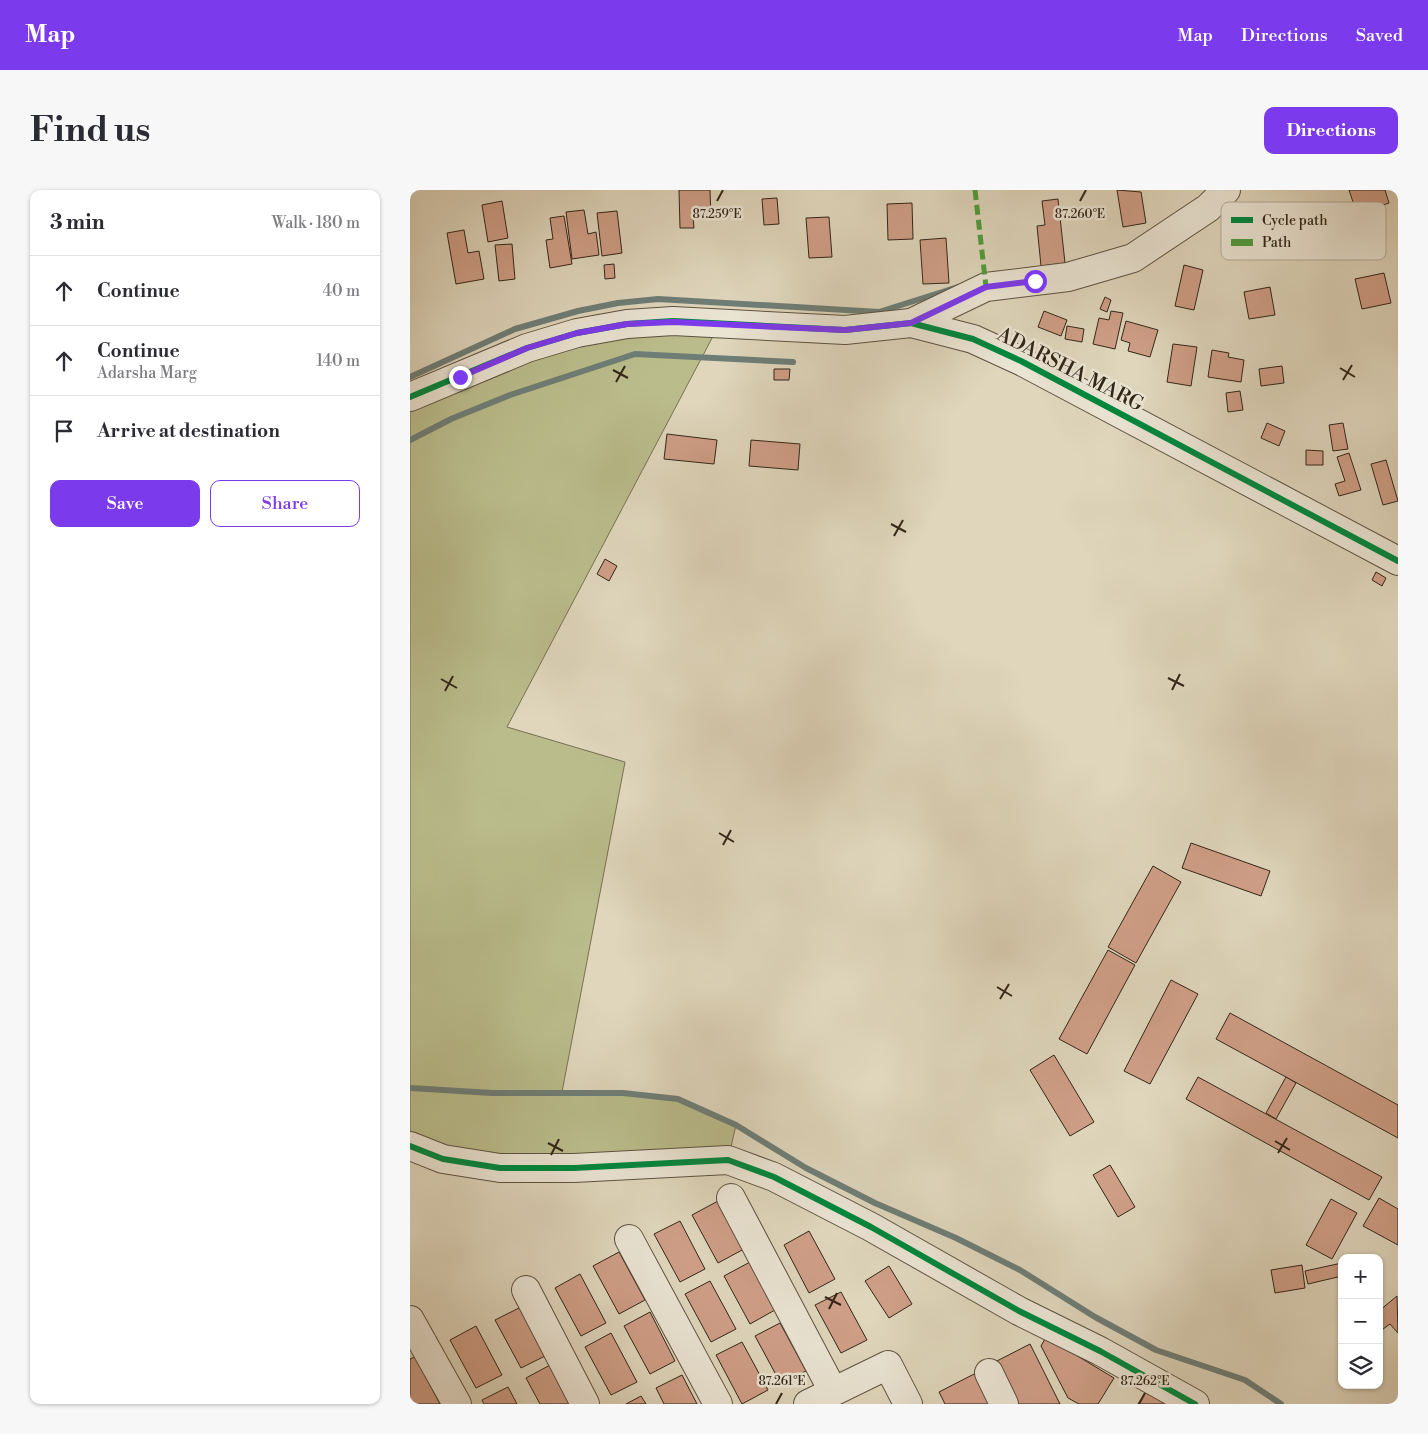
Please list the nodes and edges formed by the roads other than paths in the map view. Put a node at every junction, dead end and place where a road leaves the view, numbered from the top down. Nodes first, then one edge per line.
1 (1226, 190) edge
2 (911, 323) junction
3 (410, 397) edge
4 (1398, 561) edge
5 (410, 1146) edge
6 (731, 1198) dead end
7 (628, 1240) dead end
8 (526, 1290) dead end
9 (410, 1320) edge
10 (988, 1374) dead end
11 (833, 1391) junction
12 (457, 1404) edge
13 (585, 1404) edge
14 (718, 1404) edge
15 (808, 1404) edge
16 (908, 1404) edge
17 (1004, 1404) edge
18 (1195, 1404) edge

1 - 2 street
2 - 3 street, ADARSHA MARG
2 - 4 street, ADARSHA MARG
5 - 18 street
6 - 11 street
7 - 14 street
8 - 13 street
9 - 12 street
10 - 17 street
11 - 15 street
11 - 16 street

